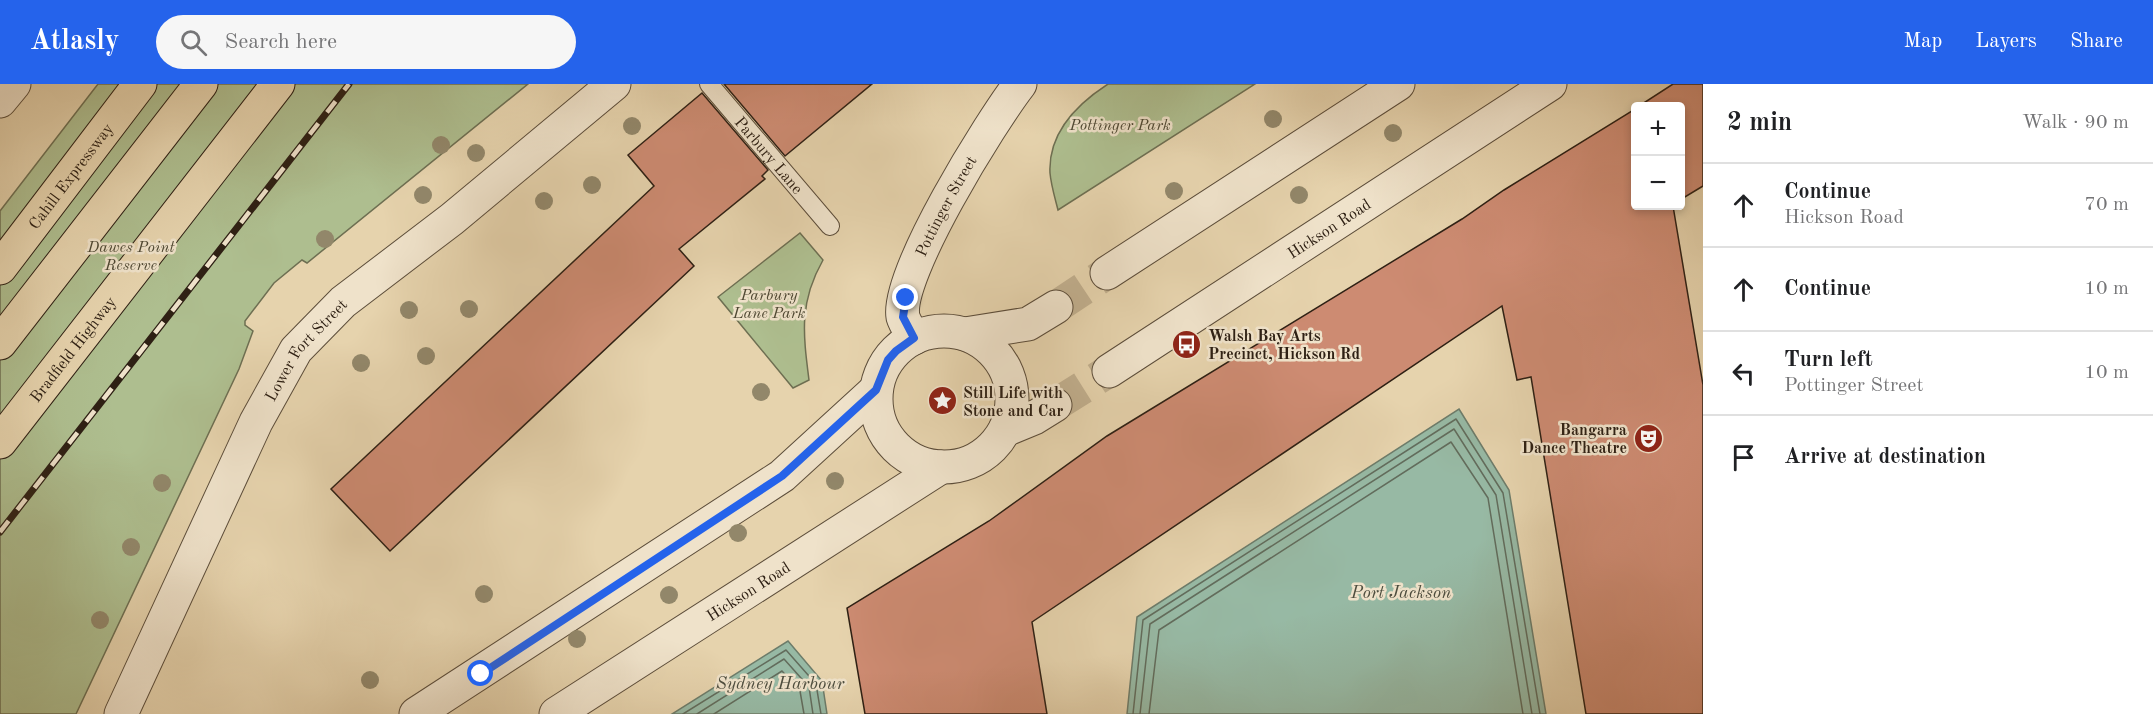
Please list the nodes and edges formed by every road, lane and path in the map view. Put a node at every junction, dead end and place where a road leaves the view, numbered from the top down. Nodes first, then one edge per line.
1 (14, 84) edge
2 (140, 84) edge
3 (201, 84) edge
4 (278, 84) edge
5 (614, 84) edge
6 (709, 84) edge
7 (1020, 84) edge
8 (1398, 84) edge
9 (1550, 84) edge
10 (0, 102) edge
11 (830, 226) dead end
12 (0, 268) edge
13 (1107, 273) tunnel mouth
14 (1056, 307) tunnel mouth
15 (965, 334) junction
16 (914, 338) junction
17 (0, 343) edge
18 (1109, 371) tunnel mouth
19 (876, 390) junction
20 (1055, 405) tunnel mouth
21 (1005, 430) junction
22 (0, 442) edge
23 (941, 467) junction
24 (121, 714) edge
25 (416, 714) edge
26 (556, 714) edge

1 - 10 street
2 - 12 highway, Cahill Expressway
3 - 17 highway
4 - 22 highway, Bradfield Highway
5 - 24 street, Lower Fort Street
6 - 11 lane, Parbury Lane
7 - 16 street, Pottinger Street
8 - 13 street
9 - 18 street, Hickson Road
14 - 15 street
15 - 16 street
15 - 21 street
16 - 19 street
19 - 23 street
19 - 25 street
20 - 21 street
21 - 23 street
23 - 26 street, Hickson Road

